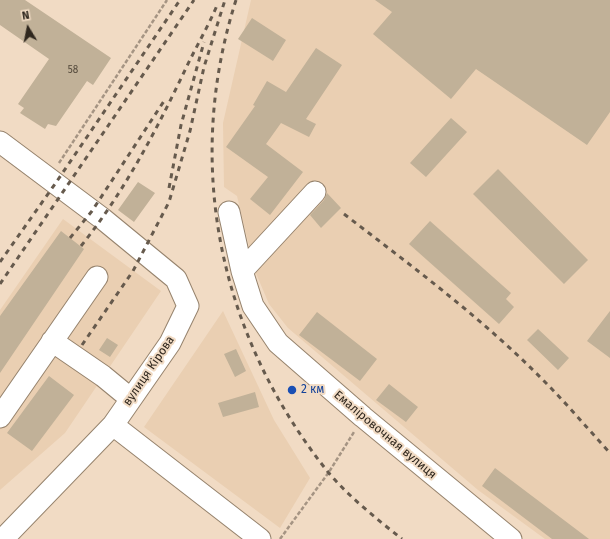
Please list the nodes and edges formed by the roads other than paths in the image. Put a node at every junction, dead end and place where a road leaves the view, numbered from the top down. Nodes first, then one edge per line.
1 (0, 142) edge
2 (315, 192) dead end
3 (229, 212) dead end
4 (242, 271) junction
5 (97, 277) dead end
6 (52, 341) junction
7 (131, 399) junction
8 (0, 417) edge
9 (113, 425) junction
10 (3, 539) edge
11 (260, 539) edge
12 (511, 539) edge

1 - 7 street, вулиця Кірова
2 - 4 street
3 - 4 street, Емаліровочная вулиця
4 - 12 street, Емаліровочная вулиця
5 - 6 street
6 - 7 street
6 - 8 street
7 - 9 street, вулиця Кірова
9 - 10 street, вулиця Кірова
9 - 11 street

